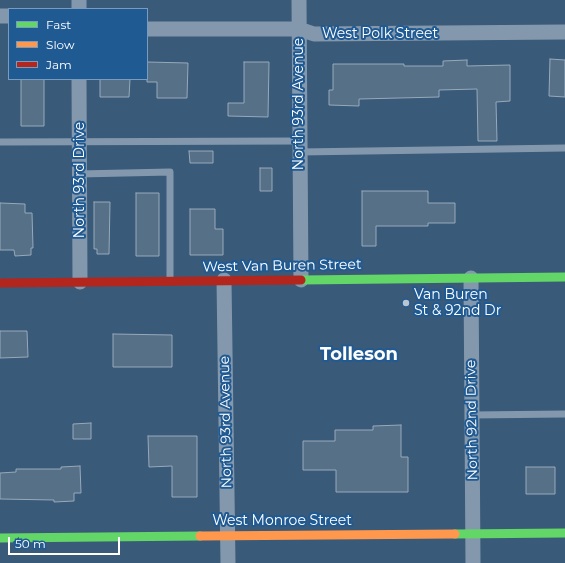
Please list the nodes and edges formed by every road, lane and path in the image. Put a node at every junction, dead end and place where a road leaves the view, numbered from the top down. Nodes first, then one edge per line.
1 (299, 0) edge
2 (148, 29) edge
3 (298, 29) junction
4 (565, 32) edge
5 (79, 80) edge
6 (0, 142) edge
7 (80, 142) junction
8 (299, 147) junction
9 (565, 148) edge
10 (80, 174) junction
11 (565, 277) edge
12 (472, 278) junction
13 (224, 280) junction
14 (301, 280) junction
15 (170, 281) junction
16 (80, 282) junction
17 (0, 283) edge
18 (565, 414) edge
19 (472, 415) junction
20 (565, 533) edge
21 (473, 534) junction
22 (228, 535) junction
23 (0, 538) edge
24 (228, 563) edge
25 (474, 563) edge

1 - 3 street, North 93rd Avenue
2 - 3 street, West Polk Street
3 - 4 street, West Polk Street
3 - 8 street, North 93rd Avenue
5 - 7 street, North 93rd Drive
6 - 7 lane
7 - 8 lane
7 - 10 street, North 93rd Drive
8 - 9 lane
8 - 14 street, North 93rd Avenue
10 - 15 lane
10 - 16 street, North 93rd Drive
11 - 12 main road, West Van Buren Street
12 - 14 main road, West Van Buren Street
12 - 19 street, North 92nd Drive
13 - 14 main road, West Van Buren Street
13 - 15 main road, West Van Buren Street
13 - 22 street, North 93rd Avenue
15 - 16 main road, West Van Buren Street
16 - 17 main road, West Van Buren Street
18 - 19 lane
19 - 21 street, North 92nd Drive
20 - 21 main road, West Monroe Street
21 - 22 main road, West Monroe Street
21 - 25 street, North 92nd Drive
22 - 23 main road, West Monroe Street
22 - 24 street, North 93rd Avenue

